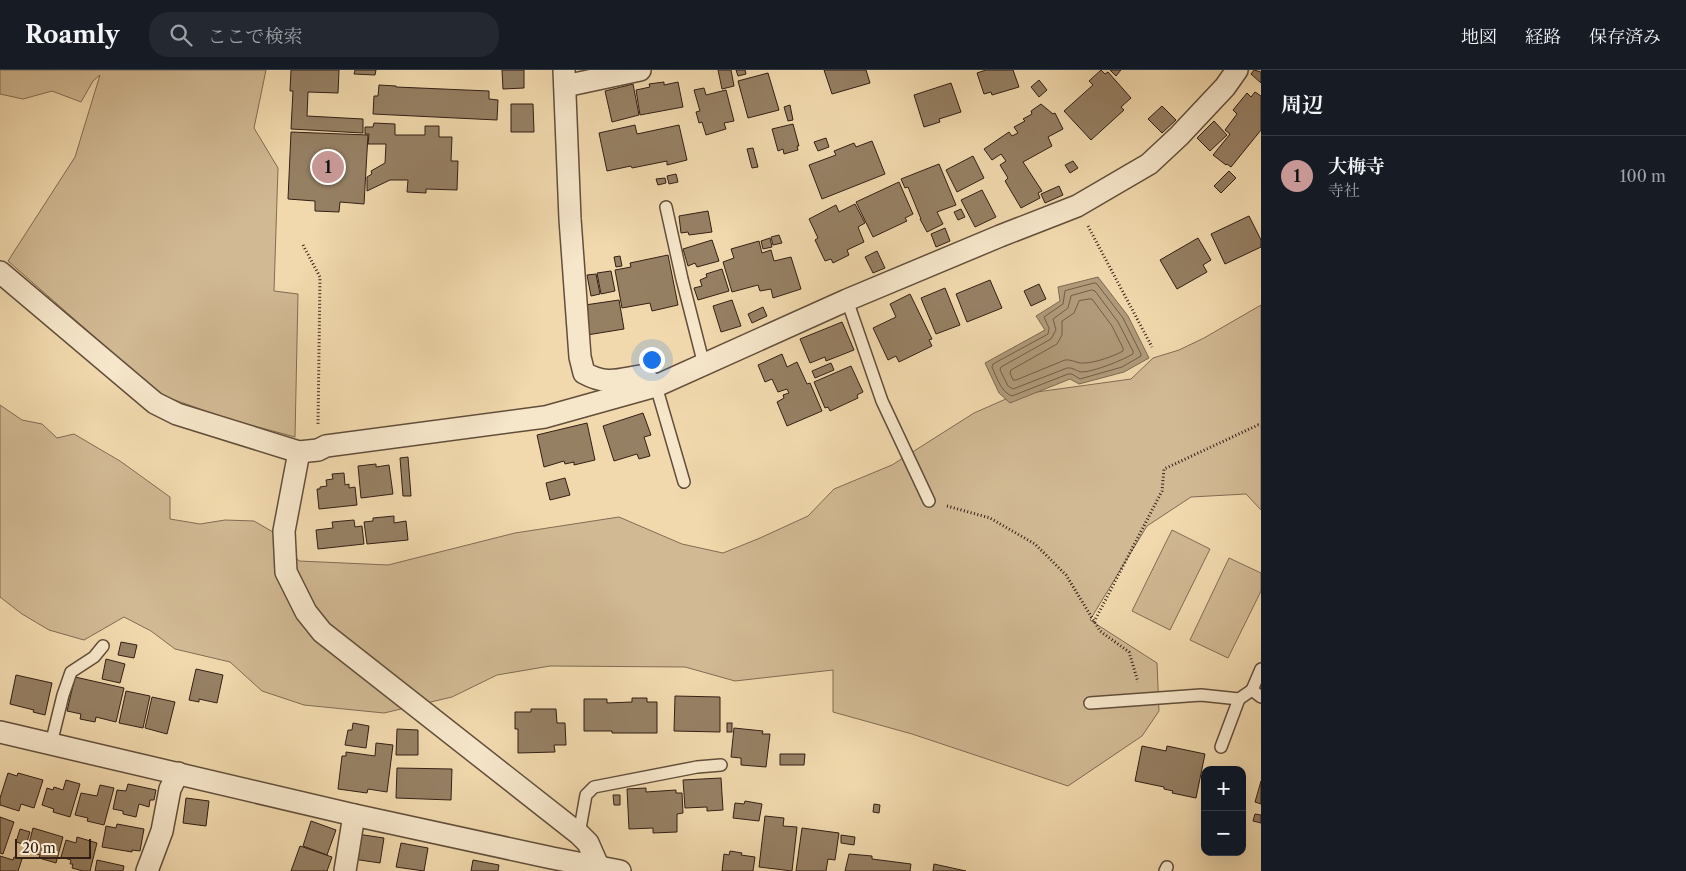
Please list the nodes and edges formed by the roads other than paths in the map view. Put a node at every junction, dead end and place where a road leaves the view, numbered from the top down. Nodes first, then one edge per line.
1 (640, 70) edge
2 (1237, 70) edge
3 (564, 78) edge
4 (666, 207) dead end
5 (0, 272) edge
6 (847, 300) junction
7 (704, 365) junction
8 (656, 386) junction
9 (308, 451) junction
10 (684, 482) dead end
11 (929, 501) road end
12 (103, 646) dead end
13 (1261, 669) edge
14 (1256, 694) edge
15 (1239, 699) junction
16 (1090, 703) dead end
17 (0, 732) edge
18 (51, 744) junction
19 (1221, 747) dead end
20 (721, 765) dead end
21 (178, 773) junction
22 (354, 816) junction
23 (579, 834) junction
24 (599, 868) junction
25 (147, 871) edge
26 (344, 871) edge
27 (620, 871) edge

1 - 3 street
2 - 6 street
3 - 8 street
4 - 7 lane
5 - 9 street
6 - 7 street
6 - 11 lane
7 - 8 street
8 - 9 street
8 - 10 lane
9 - 23 street
12 - 18 lane
13 - 14 lane
14 - 15 lane
15 - 16 lane
15 - 19 lane
17 - 18 street
18 - 21 street
20 - 23 lane
21 - 22 street
21 - 25 street
22 - 24 street
22 - 26 street
23 - 24 street
24 - 27 street

